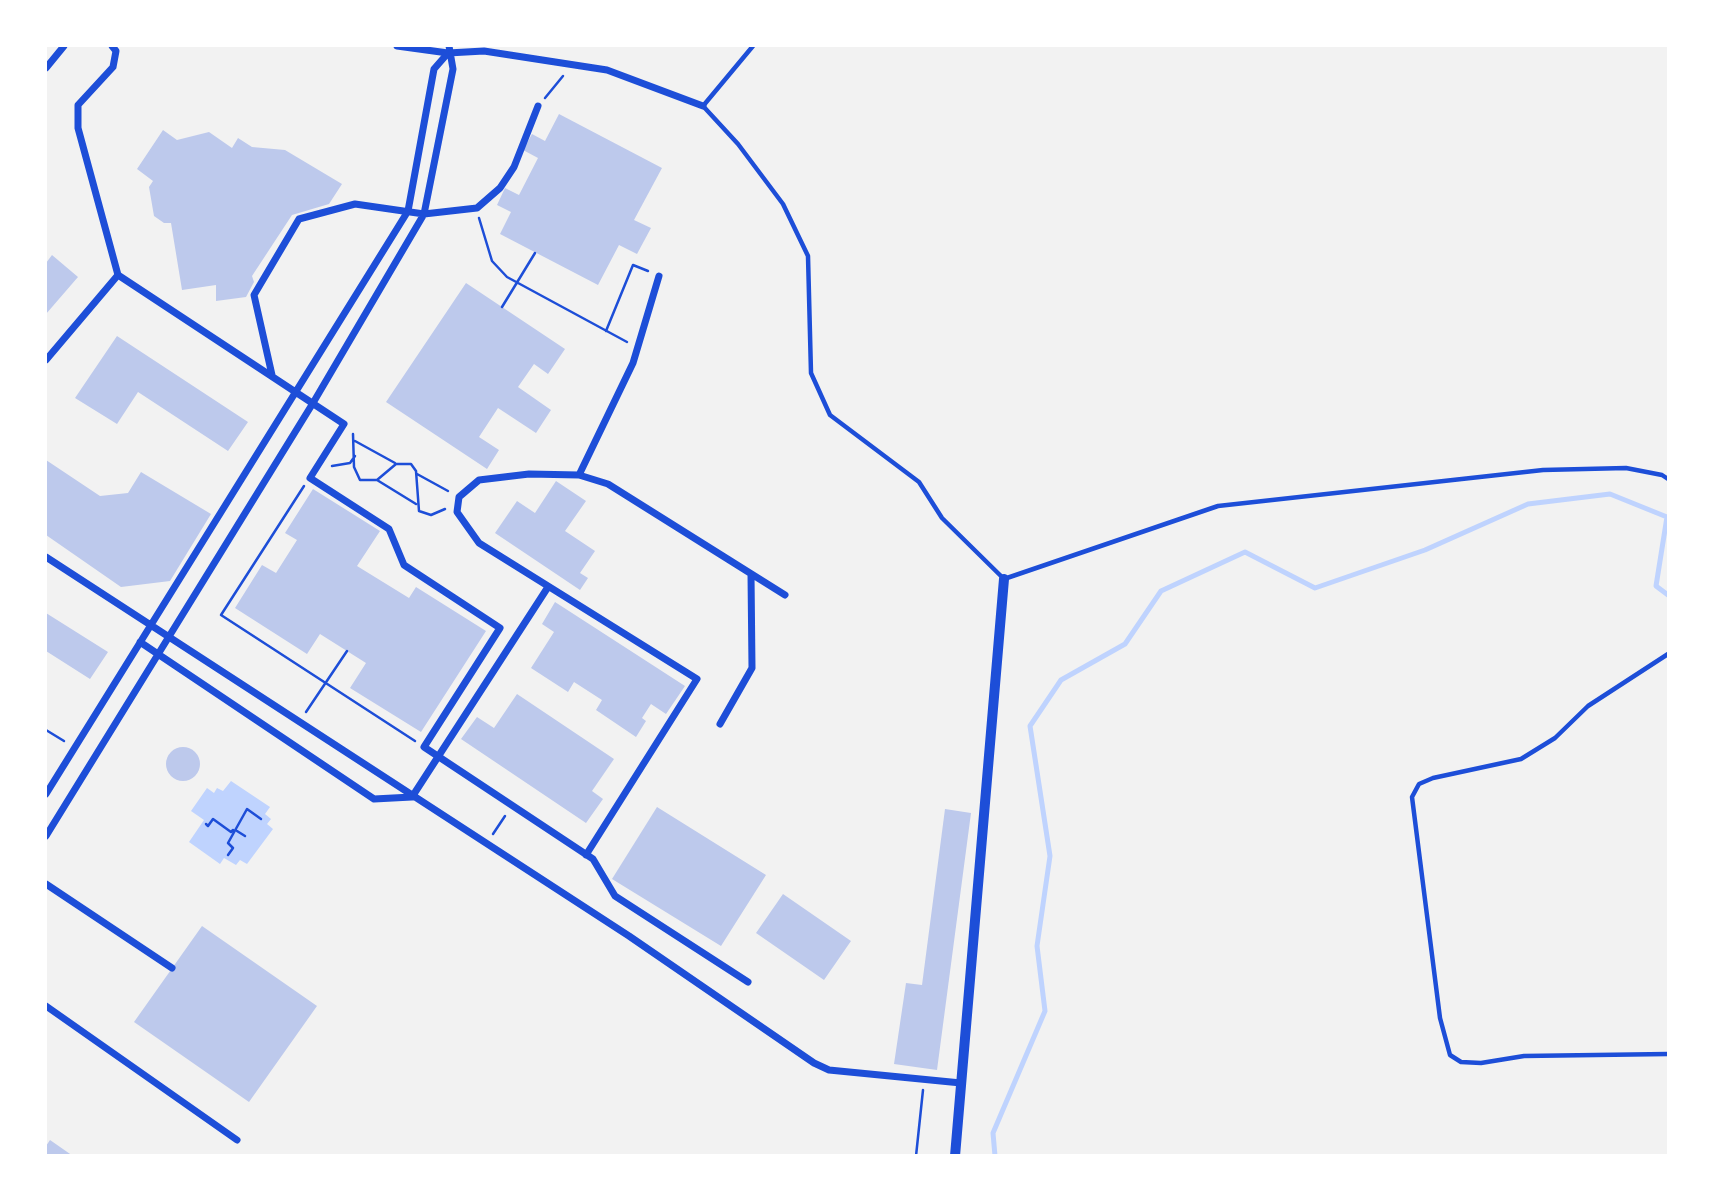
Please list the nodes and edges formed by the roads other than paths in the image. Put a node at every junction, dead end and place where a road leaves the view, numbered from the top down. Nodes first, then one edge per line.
1 (64, 46) edge
2 (112, 46) edge
3 (397, 46) edge
4 (753, 46) edge
5 (448, 49) edge
6 (46, 68) edge
7 (538, 106) road end
8 (703, 106) junction
9 (408, 211) junction
10 (424, 214) junction
11 (118, 275) junction
12 (659, 276) road end
13 (46, 360) edge
14 (272, 376) junction
15 (296, 391) junction
16 (313, 403) junction
17 (579, 475) junction
18 (1668, 479) edge
19 (46, 558) edge
20 (751, 574) junction
21 (1004, 579) junction
22 (548, 587) junction
23 (785, 595) dead end
24 (149, 627) junction
25 (169, 640) junction
26 (139, 642) junction
27 (1668, 654) edge
28 (159, 656) junction
29 (720, 724) dead end
30 (438, 757) junction
31 (46, 794) edge
32 (412, 797) junction
33 (46, 836) edge
34 (586, 855) junction
35 (46, 884) edge
36 (172, 968) dead end
37 (748, 982) dead end
38 (46, 1006) edge
39 (1668, 1054) edge
40 (961, 1083) junction
41 (237, 1140) dead end
42 (955, 1156) edge

1 - 6 street
2 - 11 street
3 - 5 street
4 - 8 lane
5 - 8 street
5 - 9 street
5 - 10 street
7 - 10 street
8 - 21 lane
9 - 10 street
9 - 14 street
9 - 15 street
10 - 16 street
11 - 13 street
11 - 14 street
12 - 17 street
14 - 15 street
15 - 16 street
15 - 24 street
16 - 25 street
16 - 30 street
17 - 20 street
17 - 22 street
18 - 21 lane
19 - 24 street
20 - 23 street
20 - 29 street
21 - 40 street
22 - 30 street
22 - 34 street
24 - 25 street
24 - 26 street
25 - 28 street
25 - 32 street
26 - 28 street
26 - 31 street
27 - 39 lane
28 - 32 street
28 - 33 street
30 - 32 street
30 - 34 street
32 - 40 street
34 - 37 street
35 - 36 street
38 - 41 street
40 - 42 street

